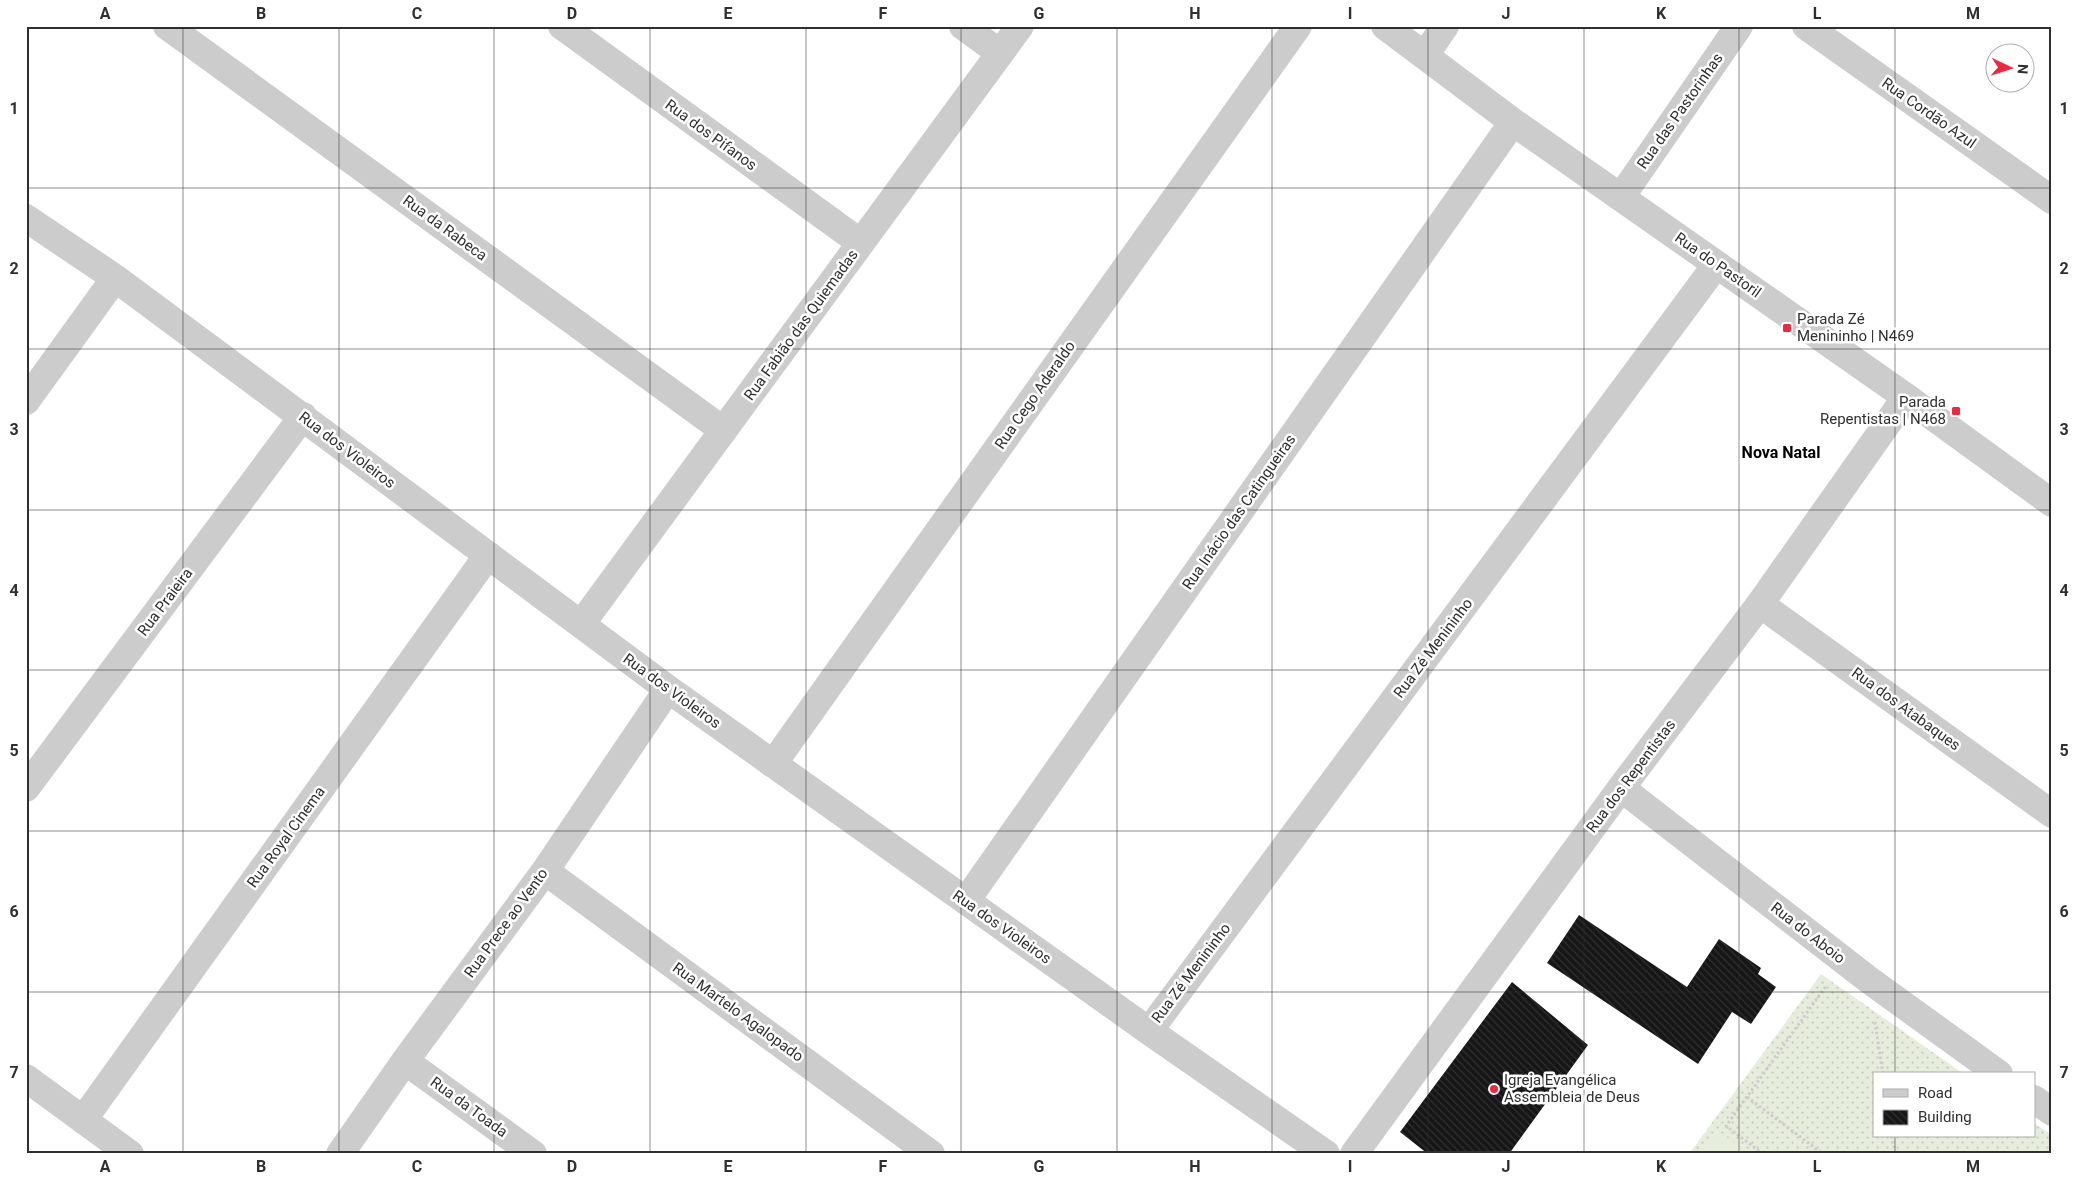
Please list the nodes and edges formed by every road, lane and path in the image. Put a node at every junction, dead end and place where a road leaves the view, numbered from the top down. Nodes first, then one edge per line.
1 (167, 26) edge
2 (562, 26) edge
3 (963, 26) edge
4 (1020, 26) edge
5 (1298, 26) edge
6 (1385, 26) edge
7 (1445, 26) edge
8 (1739, 26) edge
9 (1806, 26) edge
10 (1000, 53) junction
11 (1425, 55) junction
12 (1513, 122) junction
13 (1621, 197) junction
14 (2052, 200) edge
15 (26, 218) edge
16 (861, 243) junction
17 (1716, 265) junction
18 (115, 278) junction
19 (1906, 397) junction
20 (26, 401) edge
21 (303, 416) junction
22 (723, 430) junction
23 (2052, 503) edge
24 (488, 555) junction
25 (1760, 604) junction
26 (582, 623) junction
27 (668, 689) junction
28 (773, 764) junction
29 (26, 788) edge
30 (1621, 788) junction
31 (2052, 814) edge
32 (545, 871) junction
33 (966, 901) junction
34 (1844, 961) junction
35 (1869, 980) junction
36 (1149, 1031) junction
37 (405, 1061) junction
38 (1883, 1072) edge
39 (1996, 1072) edge
40 (26, 1078) edge
41 (1747, 1097) junction
42 (2036, 1100) edge
43 (2052, 1112) edge
44 (84, 1120) junction
45 (1892, 1138) edge
46 (2052, 1151) edge
47 (130, 1154) edge
48 (340, 1154) edge
49 (533, 1154) edge
50 (931, 1154) edge
51 (1326, 1154) edge
52 (1354, 1154) edge
53 (1763, 1154) edge
54 (1823, 1154) edge
55 (1895, 1154) edge
56 (2036, 1154) edge

1 - 22 street, Rua da Rabeca
2 - 16 street, Rua dos Pifanos
3 - 10 street
4 - 10 street, Rua Fabião das Quiemadas
5 - 28 street, Rua Cego Aderaldo
6 - 11 street, Rua do Pastoril
7 - 11 street
8 - 13 street, Rua das Pastorinhas
9 - 14 street, Rua Cordão Azul
10 - 16 street, Rua Fabião das Quiemadas
11 - 12 street, Rua do Pastoril
12 - 13 street, Rua do Pastoril
12 - 33 street, Rua Inácio das Catingueiras
13 - 17 street, Rua do Pastoril
15 - 18 street, Rua dos Violeiros
16 - 22 street, Rua Fabião das Quiemadas
17 - 19 street, Rua do Pastoril
17 - 36 street, Rua Zé Menininho
18 - 20 street
18 - 21 street, Rua dos Violeiros
19 - 23 street, Rua do Pastoril
19 - 25 street, Rua dos Repentistas
21 - 24 street, Rua dos Violeiros
21 - 29 street, Rua Praieira
22 - 26 street, Rua Fabião das Quiemadas
24 - 26 street, Rua dos Violeiros
24 - 44 street, Rua Royal Cinema
25 - 30 street, Rua dos Repentistas
25 - 31 street, Rua dos Atabaques
26 - 27 street, Rua dos Violeiros
27 - 28 street, Rua dos Violeiros
27 - 32 street, Rua Prece ao Vento
28 - 33 street, Rua dos Violeiros
30 - 34 street, Rua do Aboio
30 - 52 street, Rua dos Repentistas
32 - 37 street, Rua Prece ao Vento
32 - 50 street, Rua Martelo Agalopado
33 - 36 street, Rua dos Violeiros
34 - 35 street, Rua do Aboio
34 - 41 path
35 - 38 path
35 - 39 street, Rua do Aboio
36 - 51 street, Rua dos Violeiros
37 - 48 street, Rua Prece ao Vento
37 - 49 street, Rua da Toada
40 - 44 street
41 - 53 path
41 - 54 path
42 - 43 street
44 - 47 street
45 - 55 path
46 - 56 path

